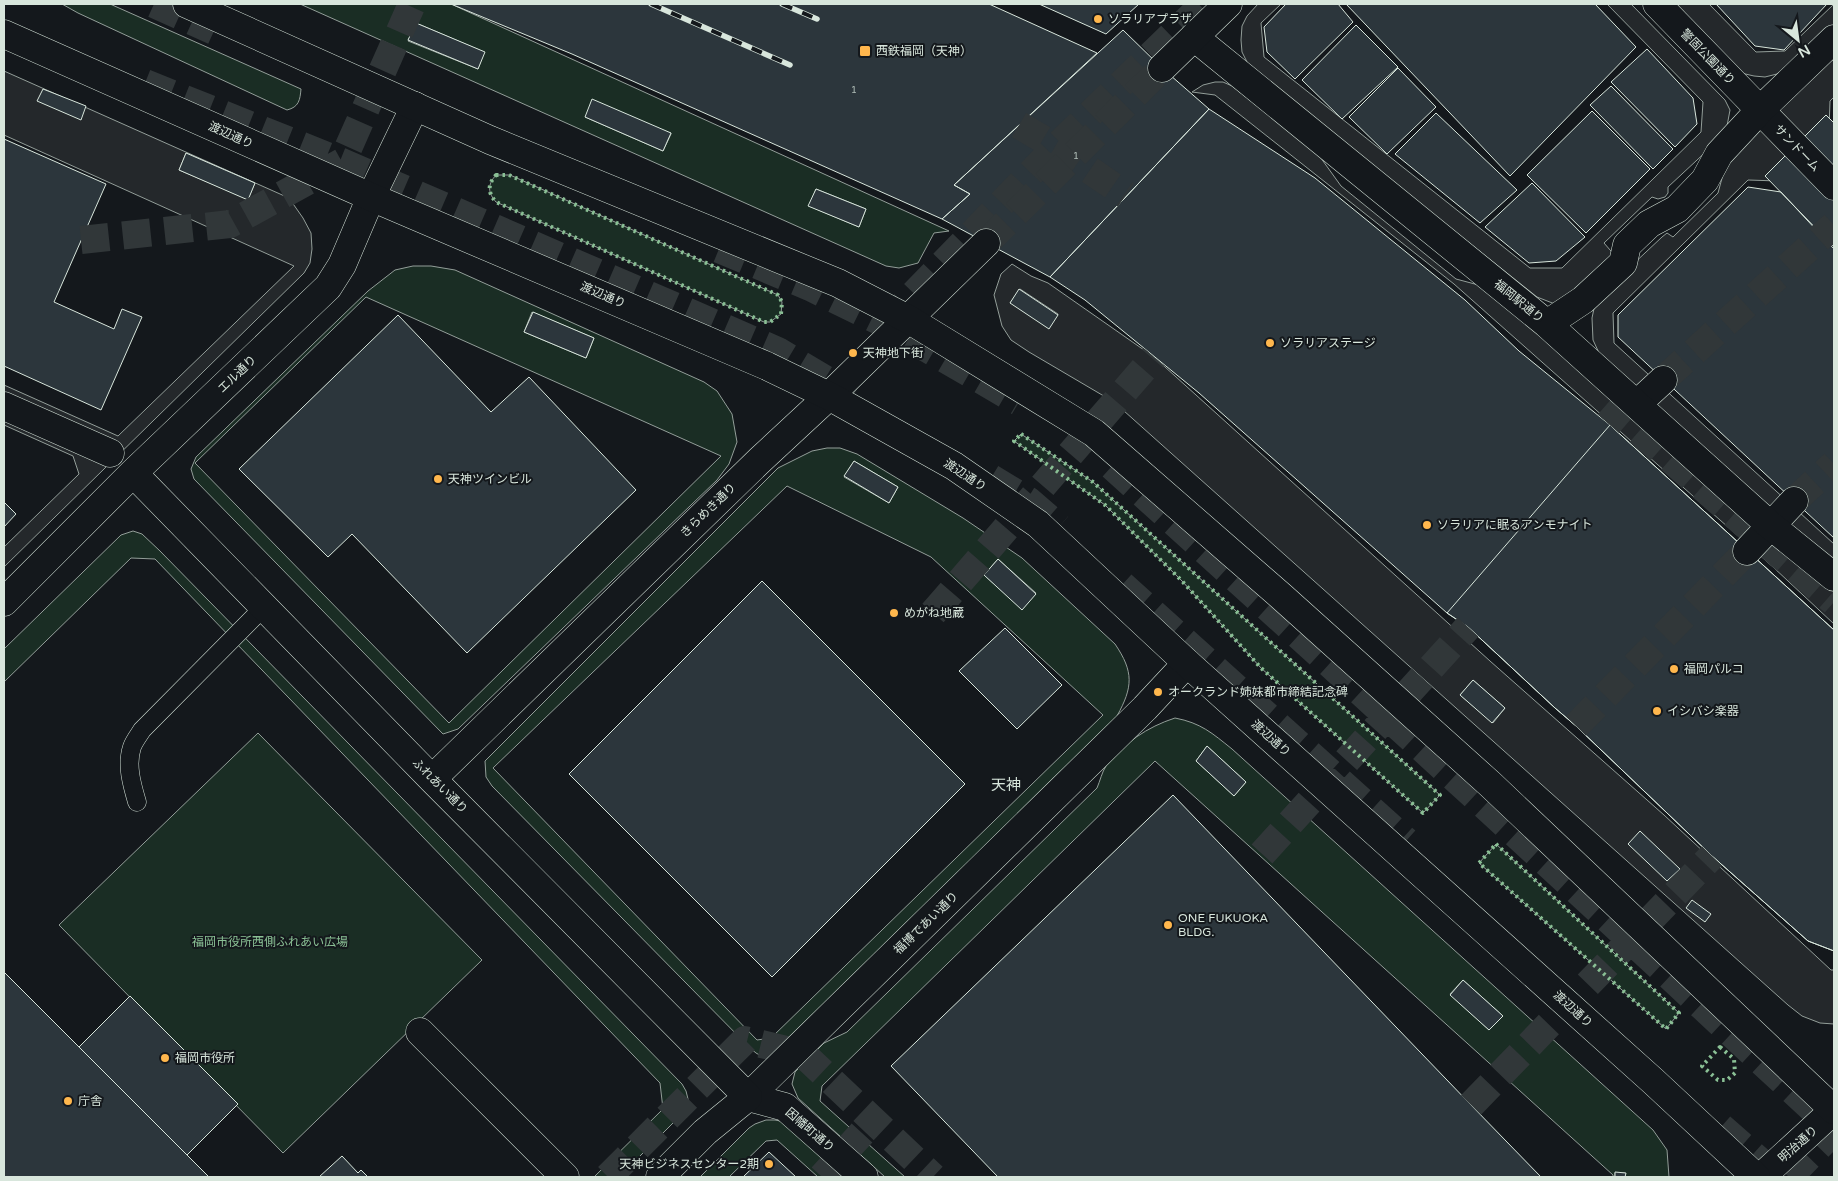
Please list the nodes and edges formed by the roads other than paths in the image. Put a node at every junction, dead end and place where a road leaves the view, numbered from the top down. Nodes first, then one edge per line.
1 (187, 4) edge
2 (1228, 4) edge
3 (1657, 4) edge
4 (4, 34) edge
5 (1194, 37) junction
6 (1834, 39) edge
7 (1162, 68) tunnel mouth
8 (415, 106) junction
9 (1760, 110) junction
10 (1834, 186) edge
11 (370, 197) junction
12 (986, 243) tunnel mouth
13 (908, 318) junction
14 (1547, 324) junction
15 (1663, 380) tunnel mouth
16 (829, 396) junction
17 (1637, 404) junction
18 (4, 406) edge
19 (110, 453) dead end
20 (133, 473) junction
21 (1794, 501) tunnel mouth
22 (1772, 526) junction
23 (1747, 551) tunnel mouth
24 (1834, 577) edge
25 (4, 602) edge
26 (264, 607) junction
27 (1187, 663) junction
28 (432, 778) junction
29 (137, 802) dead end
30 (420, 1032) dead end
31 (748, 1097) junction
32 (1834, 1110) edge
33 (565, 1177) edge
34 (660, 1177) edge
35 (864, 1177) edge
36 (1756, 1177) edge
37 (1761, 1177) edge

1 - 8 street
2 - 5 street
3 - 9 street, 警固公園通り
4 - 11 street, 渡辺通り
5 - 7 street
5 - 14 street, 福岡駅通り
6 - 9 street
8 - 11 street, エル通り
8 - 13 street
9 - 10 street, サンドーム
9 - 14 street
11 - 16 street, 渡辺通り
11 - 20 street, エル通り
12 - 13 street, きらめき通り
13 - 16 street, きらめき通り
13 - 32 street
14 - 17 street, 福岡駅通り
15 - 17 street
16 - 27 street, 渡辺通り
16 - 28 street, きらめき通り
17 - 22 street, 福岡駅通り
18 - 19 street
20 - 25 street, エル通り
20 - 26 street, ふれあい通り
21 - 22 street
22 - 23 street
22 - 24 street, 福岡駅通り
26 - 28 street, ふれあい通り
26 - 29 lane
27 - 31 street, 福博であい通り
27 - 36 street, 渡辺通り
28 - 31 street, ふれあい通り
30 - 33 street
31 - 34 street, 福博であい通り
31 - 35 street, 因幡町通り
32 - 37 street, 明治通り

